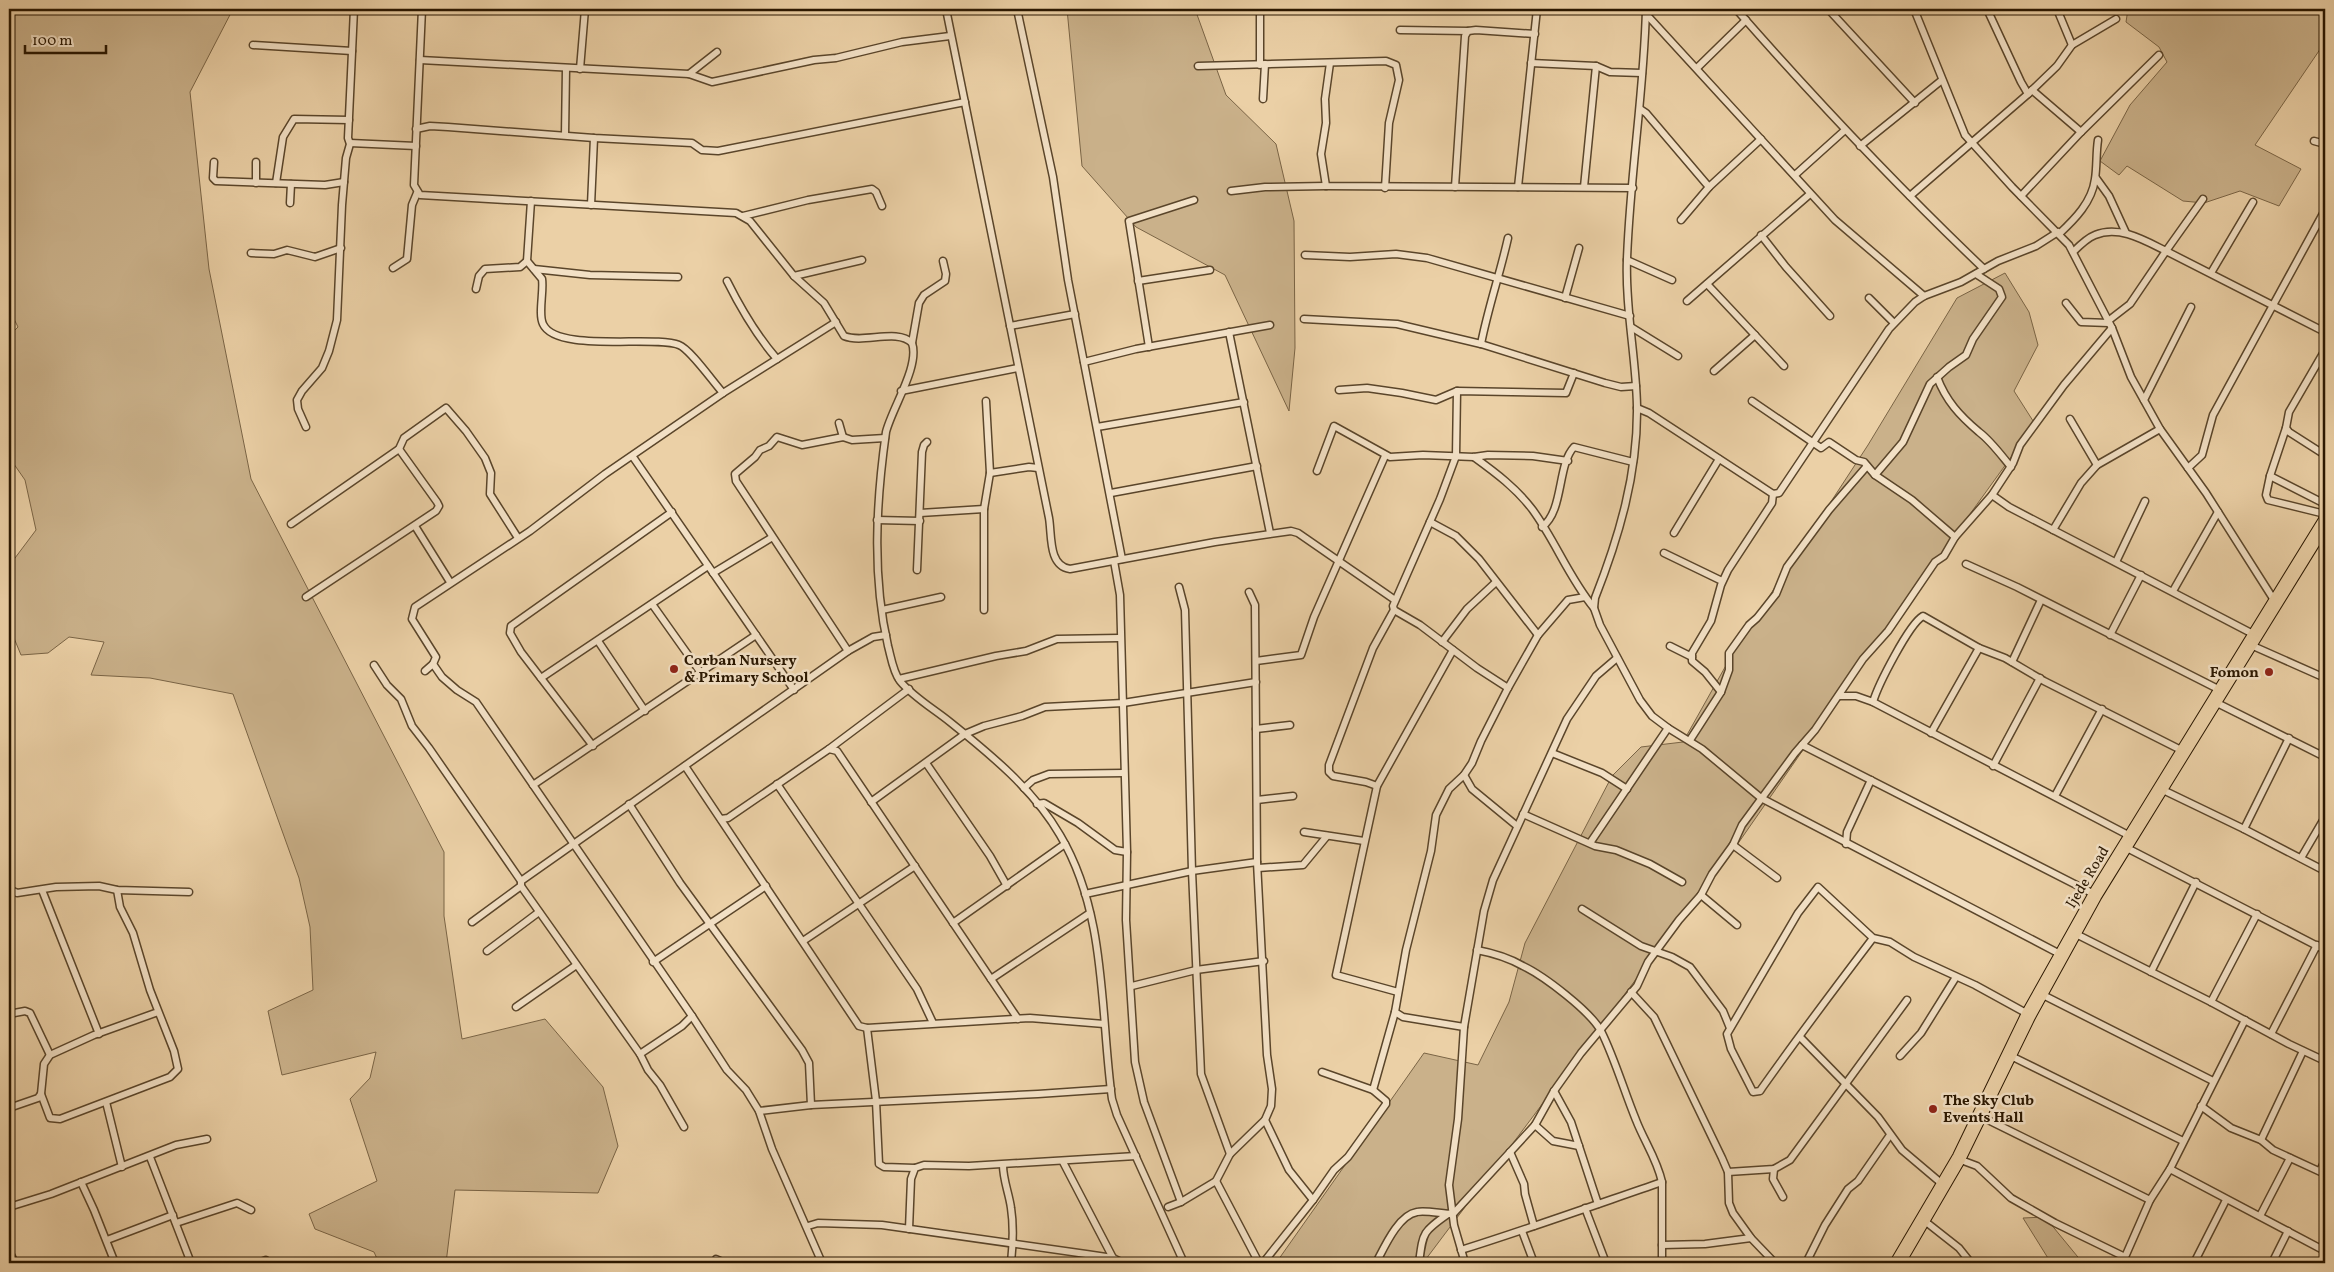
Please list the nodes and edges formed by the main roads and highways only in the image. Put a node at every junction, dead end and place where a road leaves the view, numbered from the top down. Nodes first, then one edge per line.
1 (2325, 515) edge
2 (2325, 528) edge
3 (2095, 894) junction
4 (1894, 1263) edge
5 (1901, 1263) edge

1 - 3 main road, Ijede Road
2 - 3 main road, Ijede Road
3 - 4 main road, Ijede Road
3 - 5 main road, Ijede Road

